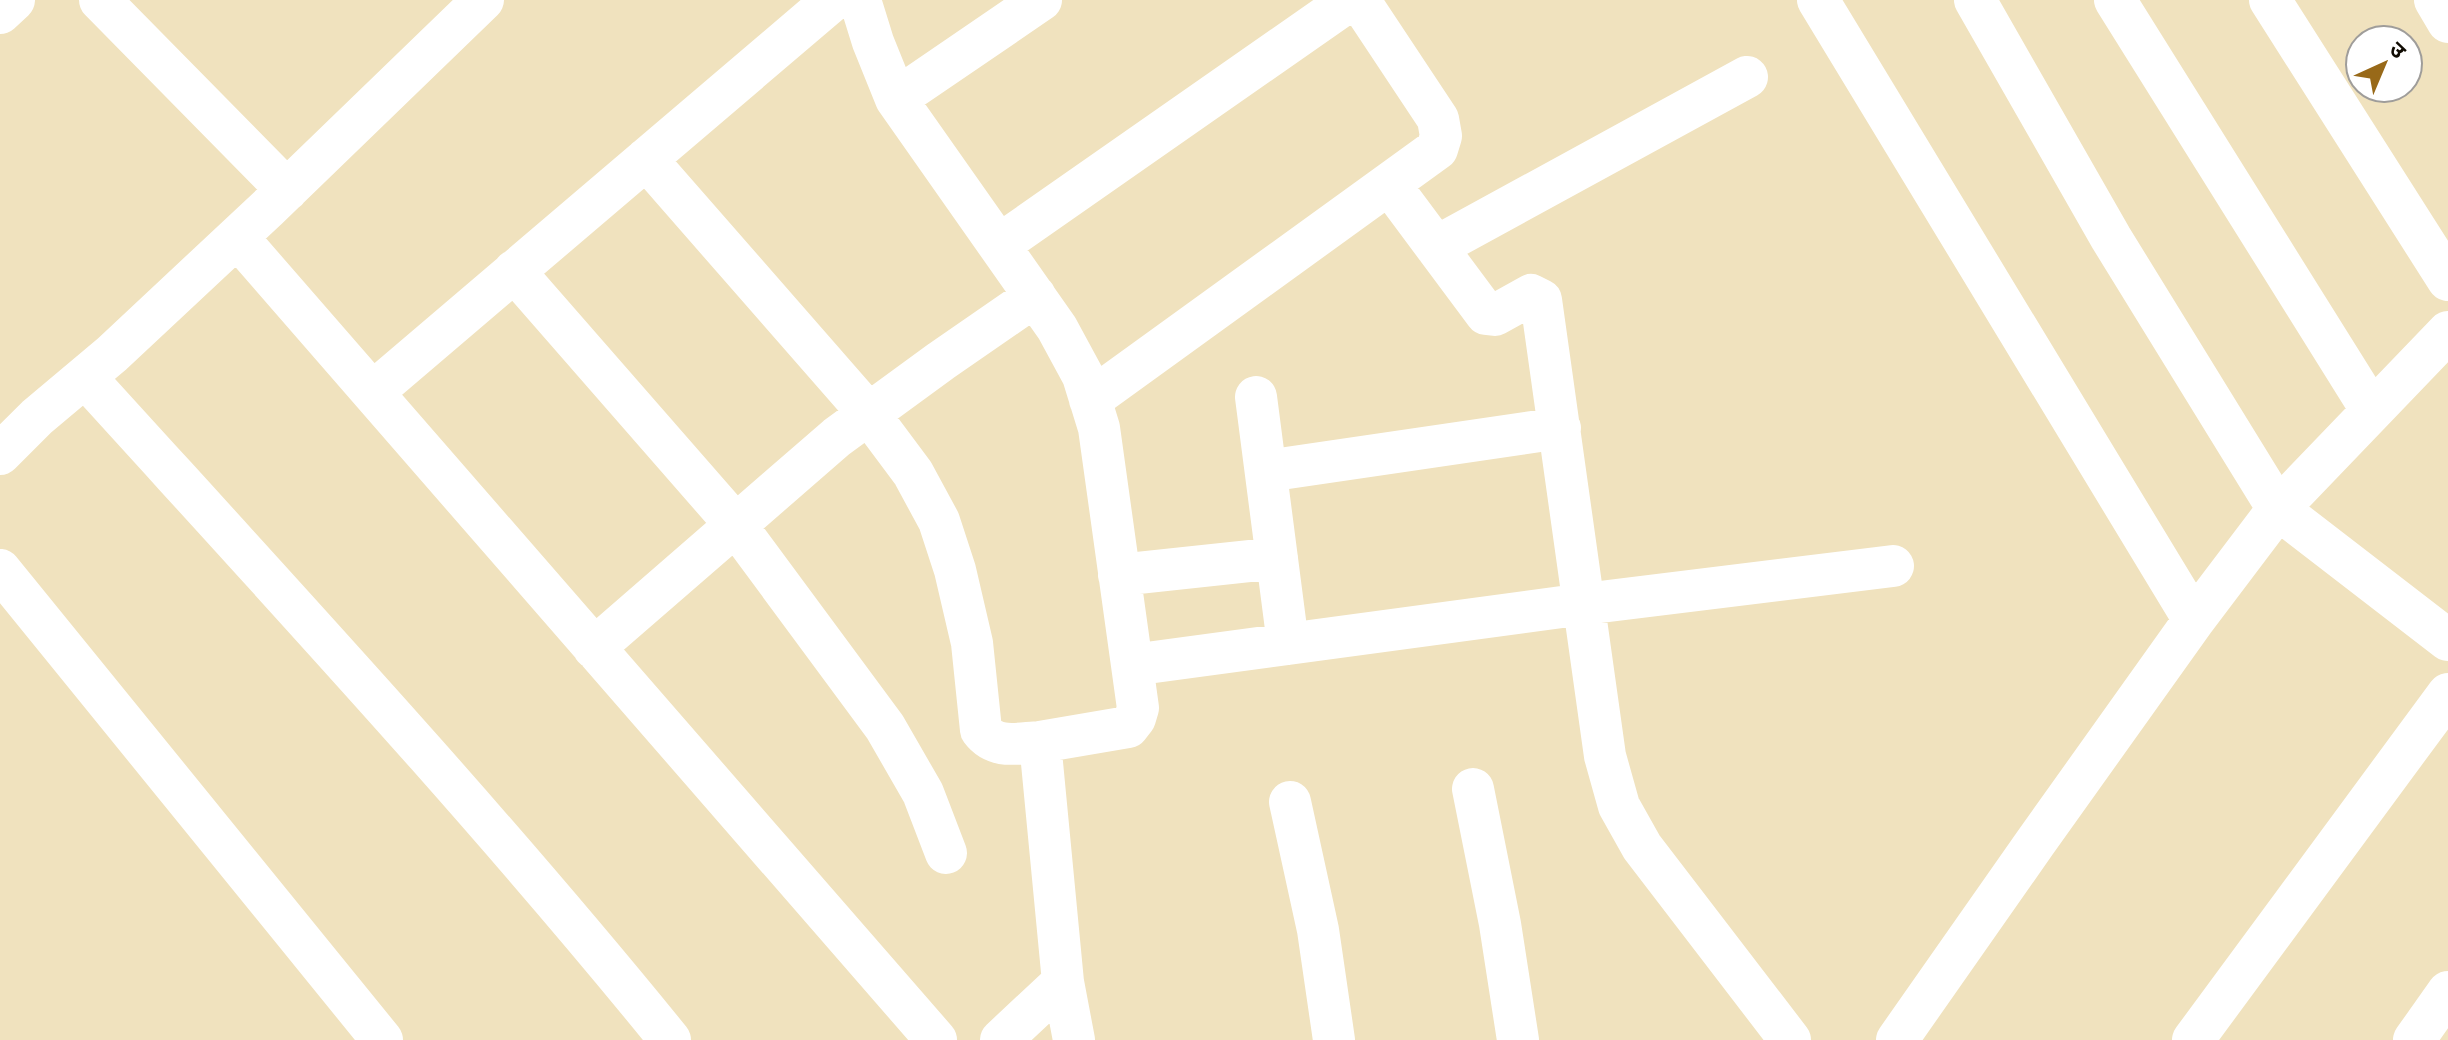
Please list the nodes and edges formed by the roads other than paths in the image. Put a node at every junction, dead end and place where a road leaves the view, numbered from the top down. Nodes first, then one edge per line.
1 (14, 0) edge
2 (100, 0) edge
3 (483, 0) edge
4 (833, 0) edge
5 (860, 0) edge
6 (1041, 0) edge
7 (1350, 0) edge
8 (1359, 0) edge
9 (1818, 0) edge
10 (1975, 0) edge
11 (2115, 0) edge
12 (2270, 0) edge
13 (2435, 0) edge
14 (0, 13) edge
15 (2448, 22) edge
16 (1747, 77) dead end
17 (896, 99) junction
18 (646, 159) junction
19 (1390, 185) junction
20 (287, 190) junction
21 (237, 237) junction
22 (999, 245) junction
23 (1436, 247) junction
24 (514, 271) junction
25 (2448, 280) edge
26 (1035, 296) junction
27 (2448, 332) edge
28 (85, 377) junction
29 (373, 392) junction
30 (1256, 397) dead end
31 (1090, 400) junction
32 (2372, 411) junction
33 (869, 414) junction
34 (1560, 428) junction
35 (0, 454) edge
36 (1266, 471) junction
37 (2278, 509) junction
38 (735, 524) junction
39 (1277, 558) junction
40 (1893, 566) dead end
41 (0, 570) edge
42 (1119, 575) junction
43 (1584, 604) junction
44 (2194, 620) junction
45 (2448, 640) edge
46 (1288, 644) junction
47 (594, 648) junction
48 (1132, 665) junction
49 (2448, 694) edge
50 (1040, 742) junction
51 (1473, 789) dead end
52 (1290, 802) dead end
53 (946, 853) dead end
54 (1063, 982) junction
55 (2448, 992) edge
56 (382, 1040) edge
57 (670, 1040) edge
58 (936, 1040) edge
59 (1001, 1040) edge
60 (1074, 1040) edge
61 (1334, 1040) edge
62 (1518, 1040) edge
63 (1790, 1040) edge
64 (1897, 1040) edge
65 (2193, 1040) edge
66 (2414, 1040) edge

1 - 14 street
2 - 20 street
3 - 20 street
4 - 18 street
5 - 17 street
6 - 17 street
7 - 22 street
8 - 19 street
9 - 44 street
10 - 37 street
11 - 32 street
12 - 25 street
13 - 15 street
16 - 23 street
17 - 22 street
18 - 24 street
18 - 33 street
19 - 23 street
19 - 31 street
20 - 21 street
21 - 28 street
21 - 29 street
22 - 26 street
23 - 34 street
24 - 29 street
24 - 38 street
26 - 31 street
26 - 33 street
27 - 32 street
28 - 35 street
28 - 57 street
29 - 47 street
30 - 36 street
31 - 42 street
32 - 37 street
33 - 38 street
33 - 50 street
34 - 36 street
34 - 43 street
36 - 39 street
37 - 44 street
37 - 45 street
38 - 47 street
38 - 53 street
39 - 42 street
39 - 46 street
40 - 43 street
41 - 56 street
42 - 48 street
43 - 46 street
43 - 63 street
44 - 64 street
46 - 48 street
47 - 58 street
48 - 50 street
49 - 65 street
50 - 54 street
51 - 62 street
52 - 61 street
54 - 59 street
54 - 60 street
55 - 66 street

